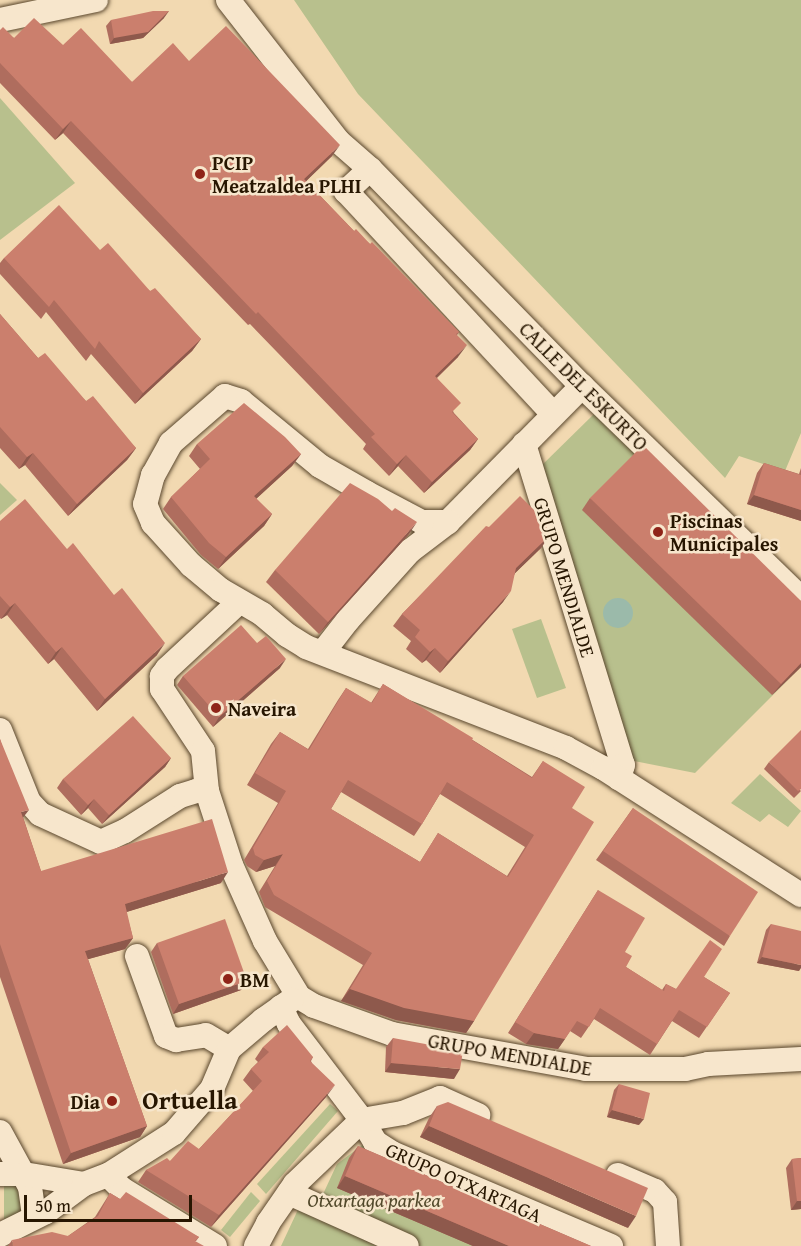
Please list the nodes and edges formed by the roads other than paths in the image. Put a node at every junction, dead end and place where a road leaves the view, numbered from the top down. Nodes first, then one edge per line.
1 (96, 0) edge
2 (228, 0) edge
3 (0, 20) edge
4 (370, 169) junction
5 (582, 386) junction
6 (553, 414) junction
7 (524, 444) junction
8 (411, 516) junction
9 (448, 522) junction
10 (410, 551) junction
11 (801, 598) edge
12 (239, 602) junction
13 (323, 652) junction
14 (0, 730) edge
15 (619, 778) junction
16 (207, 791) junction
17 (801, 896) edge
18 (137, 956) dead end
19 (290, 1002) junction
20 (229, 1049) junction
21 (801, 1059) edge
22 (362, 1120) junction
23 (501, 1125) edge
24 (0, 1132) edge
25 (596, 1166) edge
26 (0, 1174) edge
27 (24, 1174) junction
28 (108, 1175) junction
29 (84, 1184) junction
30 (289, 1193) junction
31 (34, 1217) junction
32 (0, 1235) edge
33 (215, 1246) edge
34 (256, 1246) edge
35 (407, 1246) edge
36 (611, 1246) edge
37 (668, 1246) edge

1 - 3 street
2 - 4 street, CALLE DEL ESKURTO
4 - 5 street, CALLE DEL ESKURTO
4 - 6 street, CALLE DEL ESKURTO
5 - 6 street
5 - 11 street, CALLE DEL ESKURTO
6 - 7 street
7 - 9 street
7 - 15 street, GRUPO MENDIALDE
8 - 9 street
8 - 10 street
8 - 12 street
9 - 10 street
10 - 13 street
12 - 13 street
12 - 16 street
13 - 15 street
14 - 16 street
15 - 17 street
16 - 19 street
18 - 20 street
19 - 20 street
19 - 21 street, GRUPO MENDIALDE
19 - 22 street
20 - 28 street
22 - 23 street, GRUPO OTXARTAGA
22 - 30 street
22 - 36 street, GRUPO OTXARTAGA
24 - 27 street
25 - 37 street
26 - 27 street
27 - 29 street
27 - 31 street
28 - 29 street
28 - 33 street
29 - 31 street
30 - 34 street
30 - 35 street
31 - 32 street

